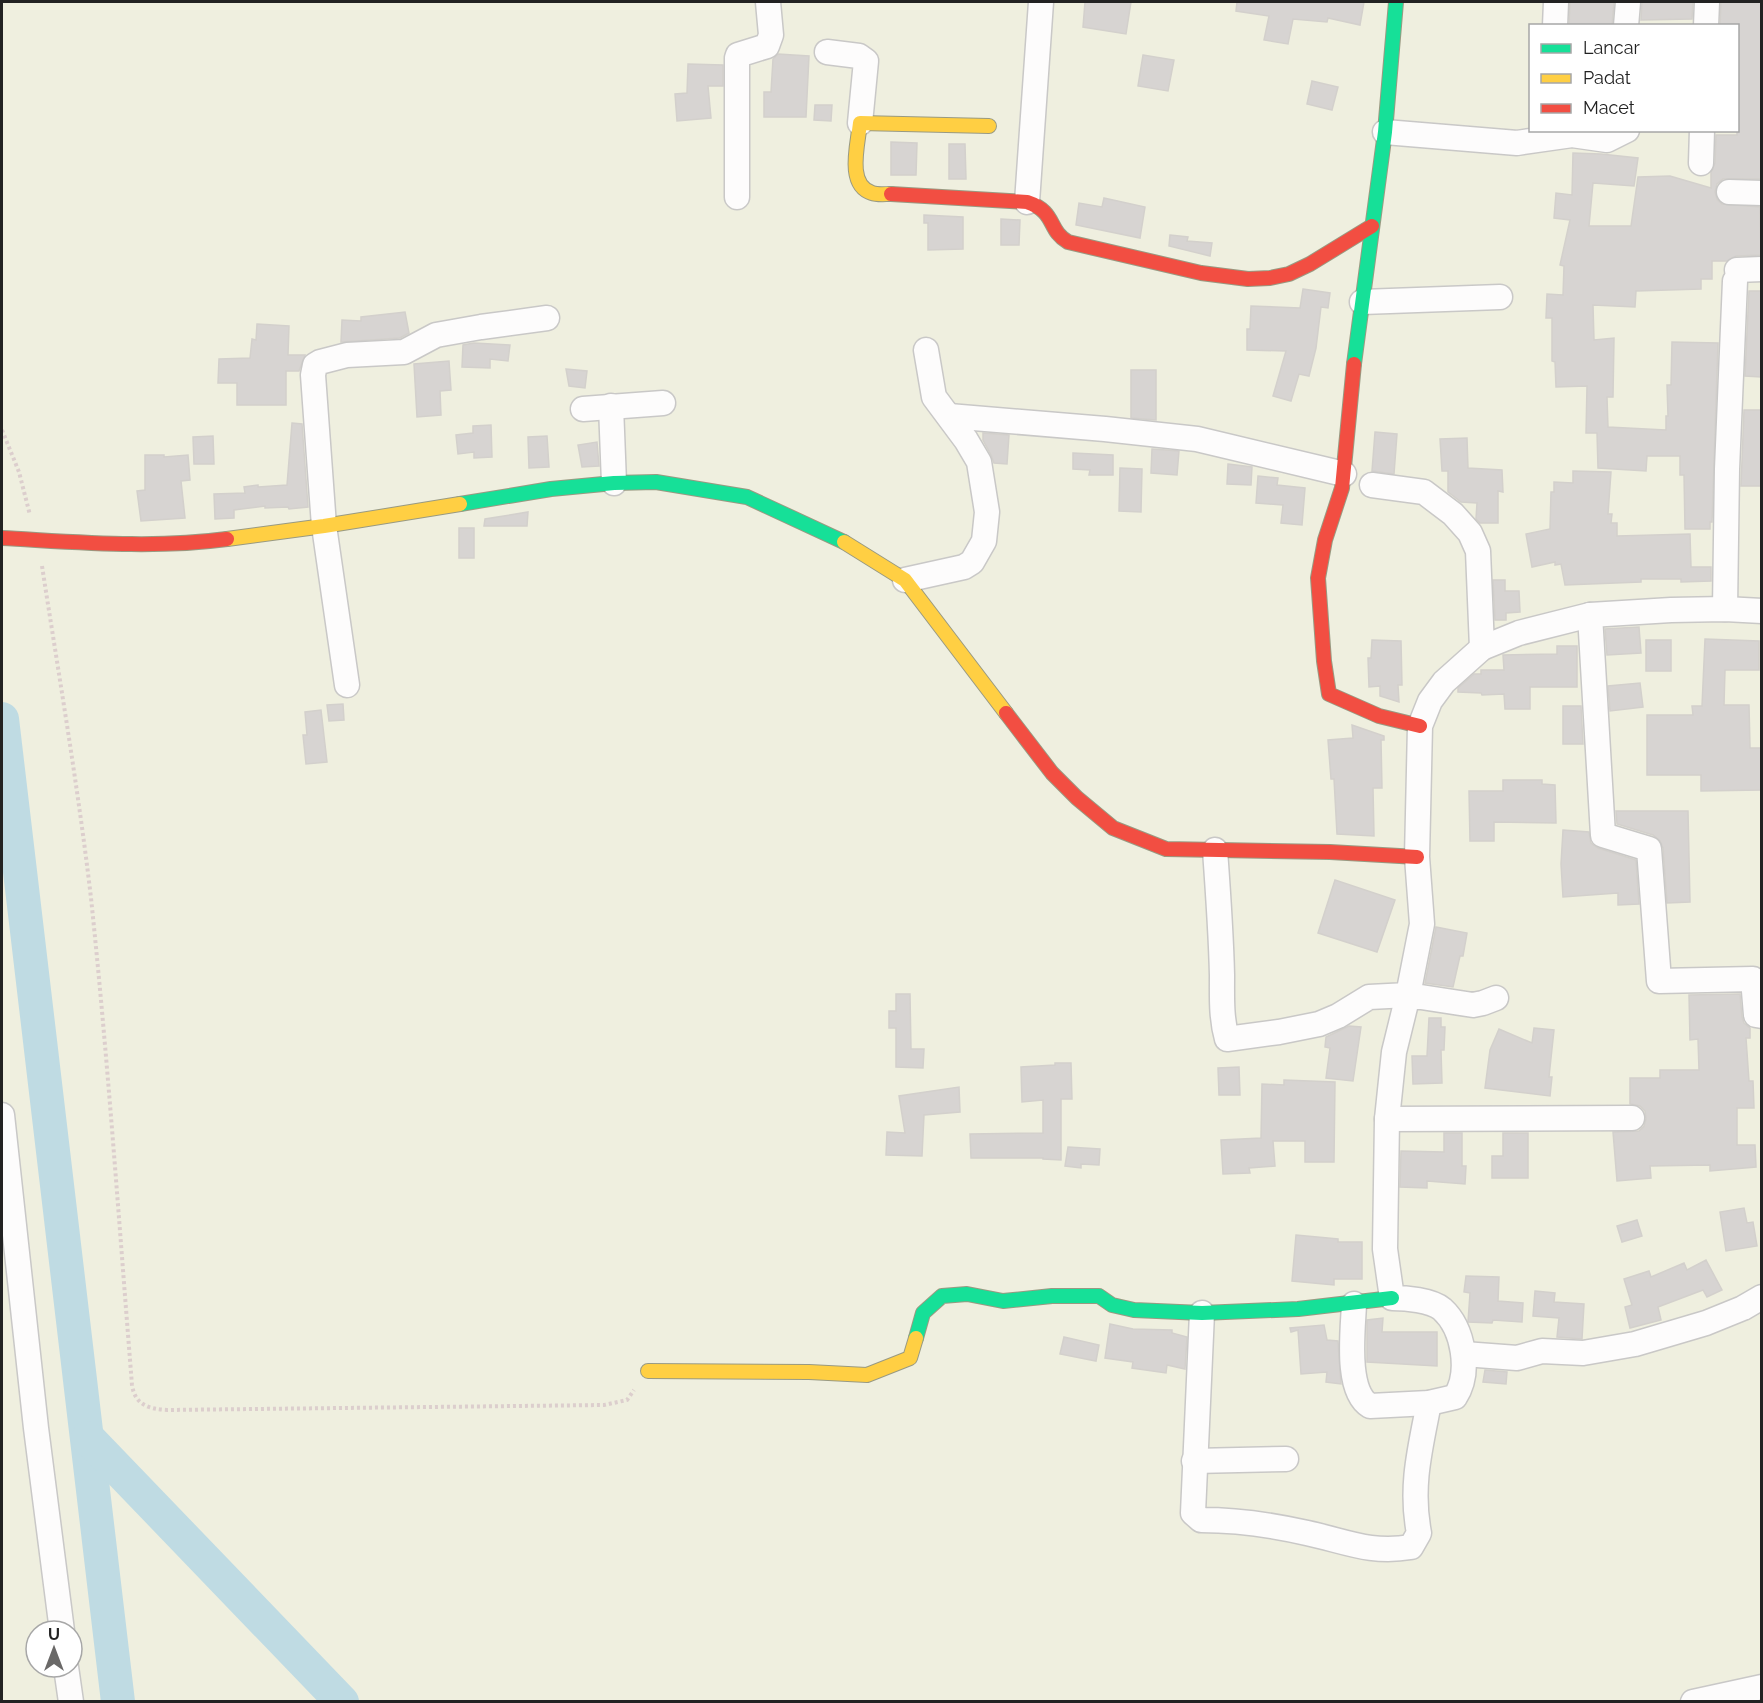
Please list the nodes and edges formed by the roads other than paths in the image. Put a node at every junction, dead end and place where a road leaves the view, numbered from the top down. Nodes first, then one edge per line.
1 (768, 2) edge
2 (1041, 2) edge
3 (1396, 2) edge
4 (1556, 2) edge
5 (1628, 2) edge
6 (1707, 2) edge
7 (1555, 24) edge
8 (1626, 24) edge
9 (1706, 24) edge
10 (827, 52) dead end
11 (860, 123) junction
12 (989, 126) dead end
13 (1385, 132) junction
14 (1623, 132) edge
15 (1702, 132) edge
16 (1701, 163) dead end
17 (1729, 192) dead end
18 (1761, 193) edge
19 (737, 197) dead end
20 (1027, 202) junction
21 (1372, 226) junction
22 (1761, 269) edge
23 (1500, 297) dead end
24 (1362, 302) junction
25 (547, 318) dead end
26 (926, 350) dead end
27 (663, 403) dead end
28 (611, 406) junction
29 (583, 409) dead end
30 (949, 416) junction
31 (1344, 474) junction
32 (614, 483) junction
33 (1372, 485) dead end
34 (324, 526) junction
35 (2, 538) edge
36 (905, 580) junction
37 (1725, 609) junction
38 (1761, 611) edge
39 (1590, 615) junction
40 (1482, 648) junction
41 (347, 685) dead end
42 (1420, 726) junction
43 (1215, 849) junction
44 (1417, 857) junction
45 (1408, 995) junction
46 (1496, 998) dead end
47 (1761, 1016) edge
48 (2, 1115) edge
49 (1632, 1118) dead end
50 (1387, 1119) junction
51 (1761, 1297) edge
52 (1392, 1298) junction
53 (1354, 1304) junction
54 (1202, 1313) junction
55 (1464, 1354) junction
56 (648, 1371) road end
57 (1429, 1403) junction
58 (1286, 1459) dead end
59 (1194, 1461) junction
60 (60, 1619) edge
61 (68, 1679) edge
62 (1761, 1687) edge
63 (71, 1701) edge
64 (1693, 1701) edge

1 - 19 street
2 - 20 street
3 - 13 street
4 - 7 street
5 - 8 street
6 - 9 street
10 - 11 street
11 - 12 street
11 - 20 street
13 - 14 street
13 - 21 street
15 - 16 street
17 - 18 street
20 - 21 street
21 - 24 street
22 - 37 street
23 - 24 street
24 - 31 street
25 - 34 street
26 - 30 street
27 - 28 street
28 - 29 street
28 - 32 street
30 - 31 street
30 - 36 street
31 - 42 street
32 - 34 street
32 - 36 street
33 - 40 street
34 - 35 street
34 - 41 street
36 - 43 street
37 - 38 street
37 - 39 street
39 - 40 street
39 - 47 street
40 - 42 street
42 - 44 street
43 - 44 street
43 - 45 street
44 - 45 street
45 - 46 street
45 - 50 street
48 - 60 street
49 - 50 street
50 - 52 street
51 - 55 street
52 - 53 street
52 - 55 street
53 - 54 street
53 - 57 street
54 - 56 street
54 - 59 street
55 - 57 street
57 - 59 street
58 - 59 street
61 - 63 street
62 - 64 street

